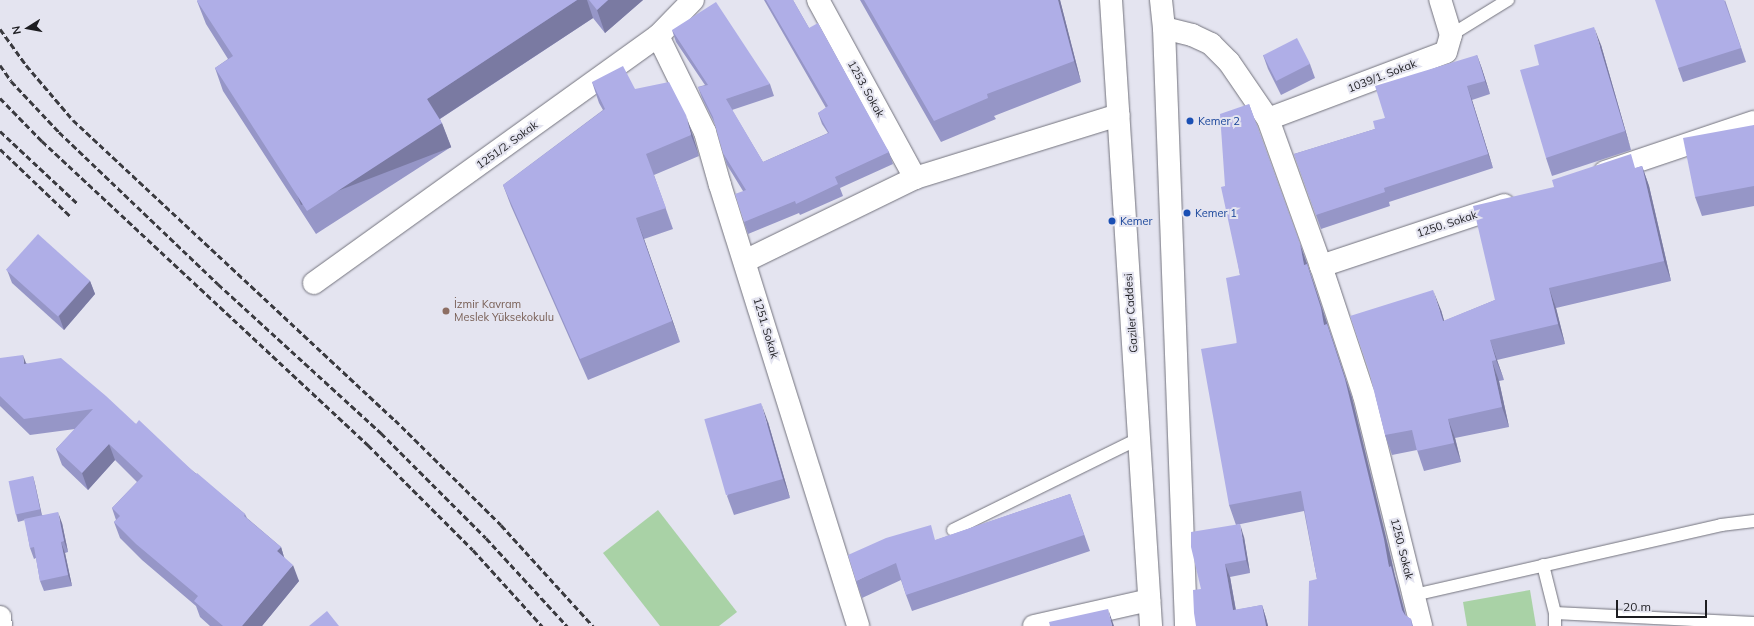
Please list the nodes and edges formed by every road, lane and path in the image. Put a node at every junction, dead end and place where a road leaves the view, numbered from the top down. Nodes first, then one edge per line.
1 (693, 0) edge
2 (818, 0) edge
3 (1111, 0) edge
4 (1161, 0) edge
5 (1440, 0) edge
6 (1508, 0) edge
7 (1164, 28) junction
8 (1451, 35) junction
9 (658, 36) junction
10 (1118, 115) junction
11 (1268, 119) junction
12 (1754, 122) edge
13 (915, 178) junction
14 (1587, 178) edge
15 (1526, 198) edge
16 (745, 261) junction
17 (1321, 266) junction
18 (314, 283) dead end
19 (1138, 439) junction
20 (1754, 521) edge
21 (953, 530) dead end
22 (1543, 565) junction
23 (1414, 595) junction
24 (1149, 600) junction
25 (1555, 613) junction
26 (0, 617) edge
27 (1754, 623) edge
28 (1, 626) edge
29 (858, 626) edge
30 (1034, 626) edge
31 (1151, 626) edge
32 (1186, 626) edge
33 (1421, 626) edge
34 (1555, 626) edge

1 - 9 main road, 1251/2. Sokak
2 - 13 main road, 1253. Sokak
3 - 10 main road, Gaziler Caddesi
4 - 7 main road
5 - 8 main road
6 - 8 lane
7 - 11 main road, 1250. Sokak
7 - 32 main road
8 - 11 main road, 1039/1. Sokak
9 - 16 main road, 1251. Sokak
9 - 18 main road, 1251/2. Sokak
10 - 13 main road
10 - 19 main road, Gaziler Caddesi
11 - 17 main road, 1250. Sokak
12 - 14 main road
13 - 16 main road
15 - 17 main road, 1250. Sokak
16 - 29 main road, 1251. Sokak
17 - 23 main road, 1250. Sokak
19 - 21 lane
19 - 24 main road, Gaziler Caddesi
20 - 22 lane
22 - 23 lane
22 - 25 lane
23 - 33 main road, 1250. Sokak
24 - 30 main road
24 - 31 main road, Gaziler Caddesi
25 - 27 lane
25 - 34 lane
26 - 28 main road

